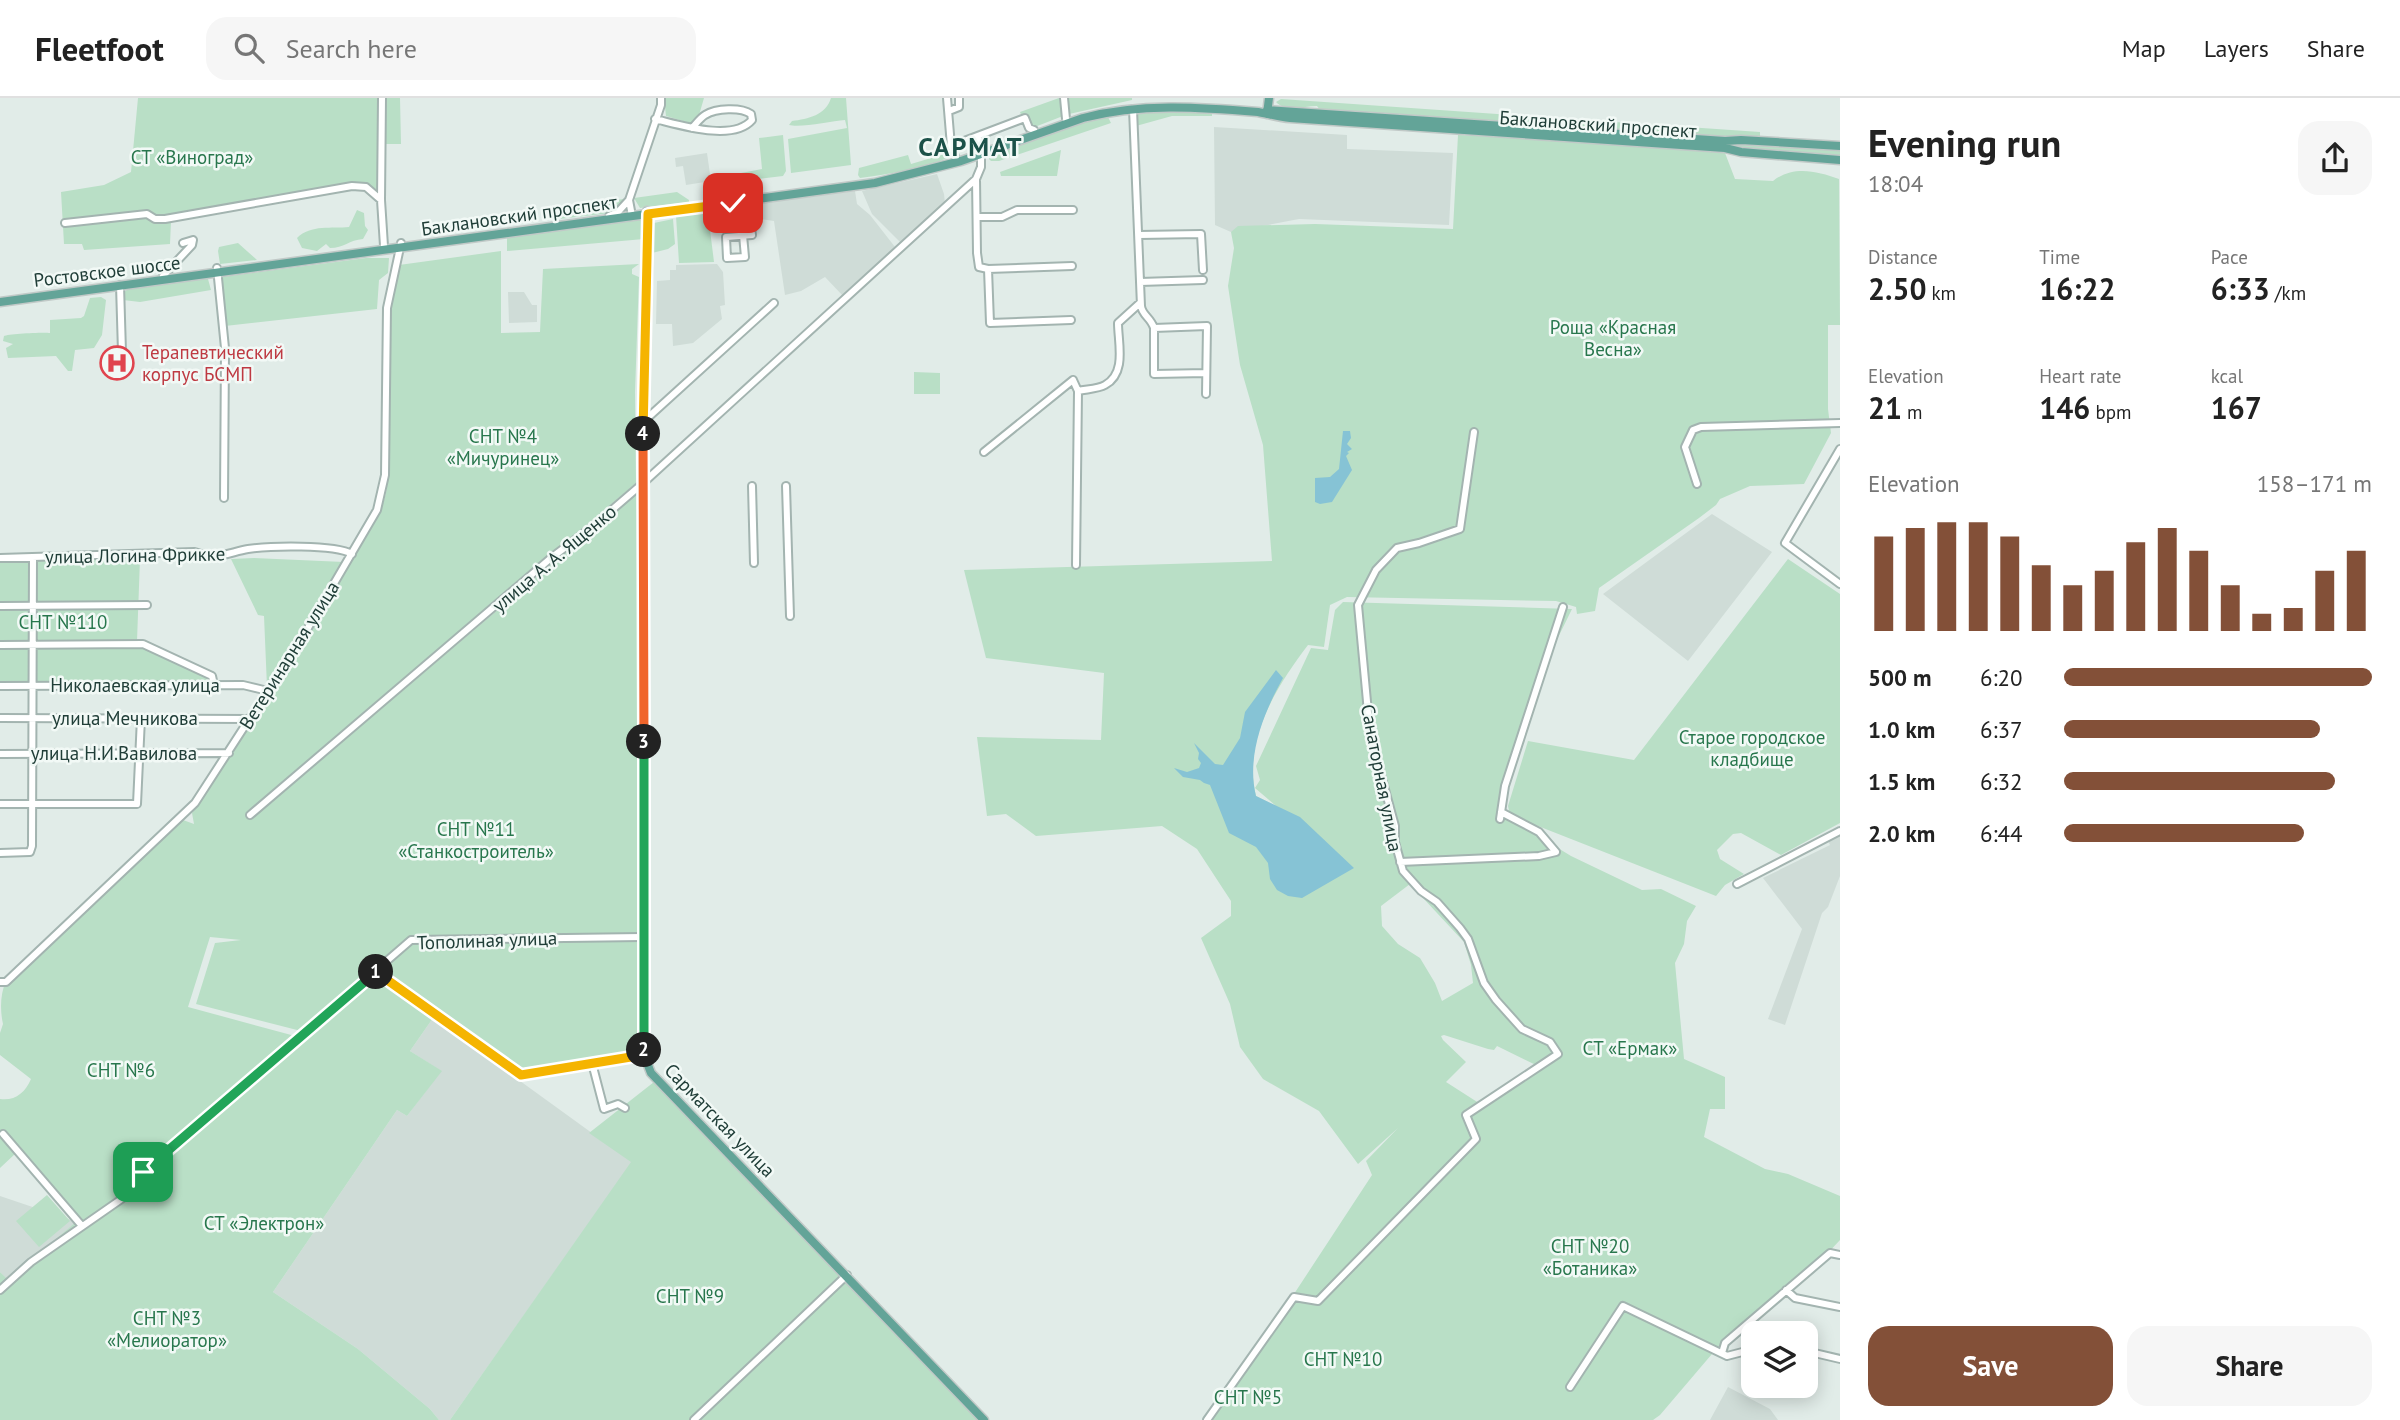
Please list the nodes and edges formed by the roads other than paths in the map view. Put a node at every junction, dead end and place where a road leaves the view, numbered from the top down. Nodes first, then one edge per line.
1 (382, 98) edge
2 (661, 98) edge
3 (947, 98) edge
4 (959, 98) edge
5 (1064, 98) edge
6 (1269, 98) edge
7 (1133, 104) edge
8 (949, 111) junction
9 (1267, 112) junction
10 (655, 119) junction
11 (1066, 119) junction
12 (692, 128) junction
13 (1034, 130) junction
14 (978, 136) junction
15 (951, 146) junction
16 (1735, 146) junction
17 (1840, 146) edge
18 (981, 152) junction
19 (956, 159) junction
20 (1840, 160) edge
21 (976, 179) junction
22 (856, 184) junction
23 (381, 200) junction
24 (629, 200) junction
25 (747, 201) junction
26 (1073, 210) dead end
27 (648, 212) junction
28 (632, 215) junction
29 (609, 216) junction
30 (976, 217) junction
31 (65, 223) dead end
32 (743, 235) junction
33 (1139, 235) junction
34 (183, 243) dead end
35 (401, 245) junction
36 (384, 246) junction
37 (1072, 266) dead end
38 (988, 269) junction
39 (217, 270) junction
40 (1203, 270) dead end
41 (163, 276) junction
42 (1203, 280) dead end
43 (1140, 282) junction
44 (120, 285) junction
45 (0, 300) edge
46 (774, 303) dead end
47 (1140, 303) junction
48 (1071, 320) dead end
49 (1154, 328) junction
50 (122, 352) dead end
51 (1206, 373) junction
52 (1078, 391) junction
53 (1206, 394) dead end
54 (643, 422) junction
55 (1840, 423) edge
56 (1475, 432) dead end
57 (1840, 449) edge
58 (984, 452) dead end
59 (642, 484) junction
60 (1697, 484) dead end
61 (752, 486) dead end
62 (786, 486) dead end
63 (224, 498) dead end
64 (352, 554) junction
65 (0, 558) edge
66 (33, 558) junction
67 (754, 563) dead end
68 (1076, 565) dead end
69 (1840, 584) edge
70 (33, 605) junction
71 (147, 605) dead end
72 (0, 606) edge
73 (1563, 607) dead end
74 (790, 616) dead end
75 (32, 645) junction
76 (0, 646) edge
77 (214, 685) junction
78 (0, 686) edge
79 (32, 686) junction
80 (268, 691) junction
81 (0, 718) edge
82 (32, 718) junction
83 (141, 718) junction
84 (251, 719) junction
85 (139, 753) junction
86 (229, 753) junction
87 (0, 754) edge
88 (32, 754) junction
89 (0, 804) edge
90 (31, 804) junction
91 (250, 816) dead end
92 (1840, 831) edge
93 (0, 853) edge
94 (1400, 862) junction
95 (1737, 884) dead end
96 (642, 937) dead end
97 (375, 971) junction
98 (3, 982) edge
99 (644, 1055) junction
100 (592, 1063) junction
101 (625, 1108) dead end
102 (3, 1134) dead end
103 (82, 1226) junction
104 (1840, 1255) edge
105 (847, 1275) junction
106 (0, 1290) edge
107 (1786, 1290) junction
108 (1840, 1307) edge
109 (1722, 1353) junction
110 (1741, 1354) edge
111 (1818, 1354) edge
112 (1840, 1359) edge
113 (1570, 1387) dead end
114 (694, 1420) edge
115 (984, 1420) edge
116 (1207, 1420) edge

1 - 23 street
2 - 10 street
3 - 8 street
4 - 8 street
5 - 11 street
6 - 9 main road
7 - 9 main road, Баклановский проспект
7 - 11 main road, Баклановский проспект
7 - 18 main road, Баклановский проспект
7 - 33 street
8 - 15 street
9 - 16 main road, Баклановский проспект
10 - 12 street
10 - 24 street
11 - 13 main road, Баклановский проспект
12 - 12 street
13 - 14 street
13 - 18 main road, Баклановский проспект
14 - 15 street
14 - 18 street
15 - 19 street
16 - 17 main road, Баклановский проспект
16 - 20 main road, Баклановский проспект
18 - 19 main road, Баклановский проспект
18 - 21 street
18 - 22 main road, Баклановский проспект
19 - 22 main road, Баклановский проспект
21 - 30 street
21 - 59 street, улица А. А. Ященко
22 - 25 main road, Баклановский проспект
22 - 27 main road, Баклановский проспект
23 - 31 street
23 - 36 street
24 - 27 street
24 - 28 street
24 - 29 street
25 - 27 main road, Баклановский проспект
25 - 32 street
26 - 30 street
27 - 28 main road, Баклановский проспект
27 - 54 main road, Сарматская улица
28 - 29 main road, Баклановский проспект
28 - 35 main road, Баклановский проспект
29 - 35 main road, Баклановский проспект
30 - 38 street
32 - 32 street
33 - 40 street
33 - 43 street
34 - 41 street
35 - 36 main road, Баклановский проспект
35 - 39 main road, Баклановский проспект
35 - 64 street, Ветеринарная улица
36 - 39 main road, Баклановский проспект
37 - 38 street
38 - 48 street
39 - 41 main road, Ростовское шоссе
39 - 44 main road, Ростовское шоссе
39 - 63 street
41 - 45 main road, Ростовское шоссе
42 - 43 street
43 - 47 street
44 - 45 main road, Ростовское шоссе
44 - 50 street
46 - 54 street
47 - 49 street
47 - 52 street
49 - 51 street
49 - 51 street
51 - 53 street
52 - 58 street
52 - 68 street
54 - 59 main road, Сарматская улица
55 - 60 street
56 - 94 street, Санаторная улица
57 - 69 street
59 - 91 street, улица А. А. Ященко
59 - 99 main road, Сарматская улица
61 - 67 street
62 - 74 street
64 - 66 street, улица Логина Фрикке
64 - 80 street, Ветеринарная улица
65 - 66 street, улица Логина Фрикке
66 - 70 street
70 - 71 street
70 - 72 street
70 - 75 street
73 - 94 street
75 - 76 street
75 - 77 street
75 - 79 street
77 - 79 street, Николаевская улица
77 - 80 street, Николаевская улица
78 - 79 street, Николаевская улица
79 - 82 street
80 - 84 street, Ветеринарная улица
81 - 82 street, улица Мечникова
82 - 83 street, улица Мечникова
82 - 88 street
83 - 84 street, улица Мечникова
83 - 85 street
84 - 86 street, Ветеринарная улица
85 - 86 street, улица Н.И.Вавилова
85 - 88 street, улица Н.И.Вавилова
85 - 90 street
86 - 98 street, Ветеринарная улица
87 - 88 street, улица Н.И.Вавилова
88 - 90 street
89 - 90 street
90 - 93 street
92 - 95 street
94 - 116 street, Санаторная улица
96 - 97 street, Тополиная улица
97 - 100 street
97 - 103 street, Тополиная улица
99 - 100 street
99 - 105 main road, Сарматская улица
100 - 101 street
102 - 103 street
103 - 106 street, Тополиная улица
104 - 107 street
105 - 114 street
105 - 115 main road, Сарматская улица
107 - 108 street
107 - 109 street
109 - 110 street
109 - 113 street
111 - 112 street

